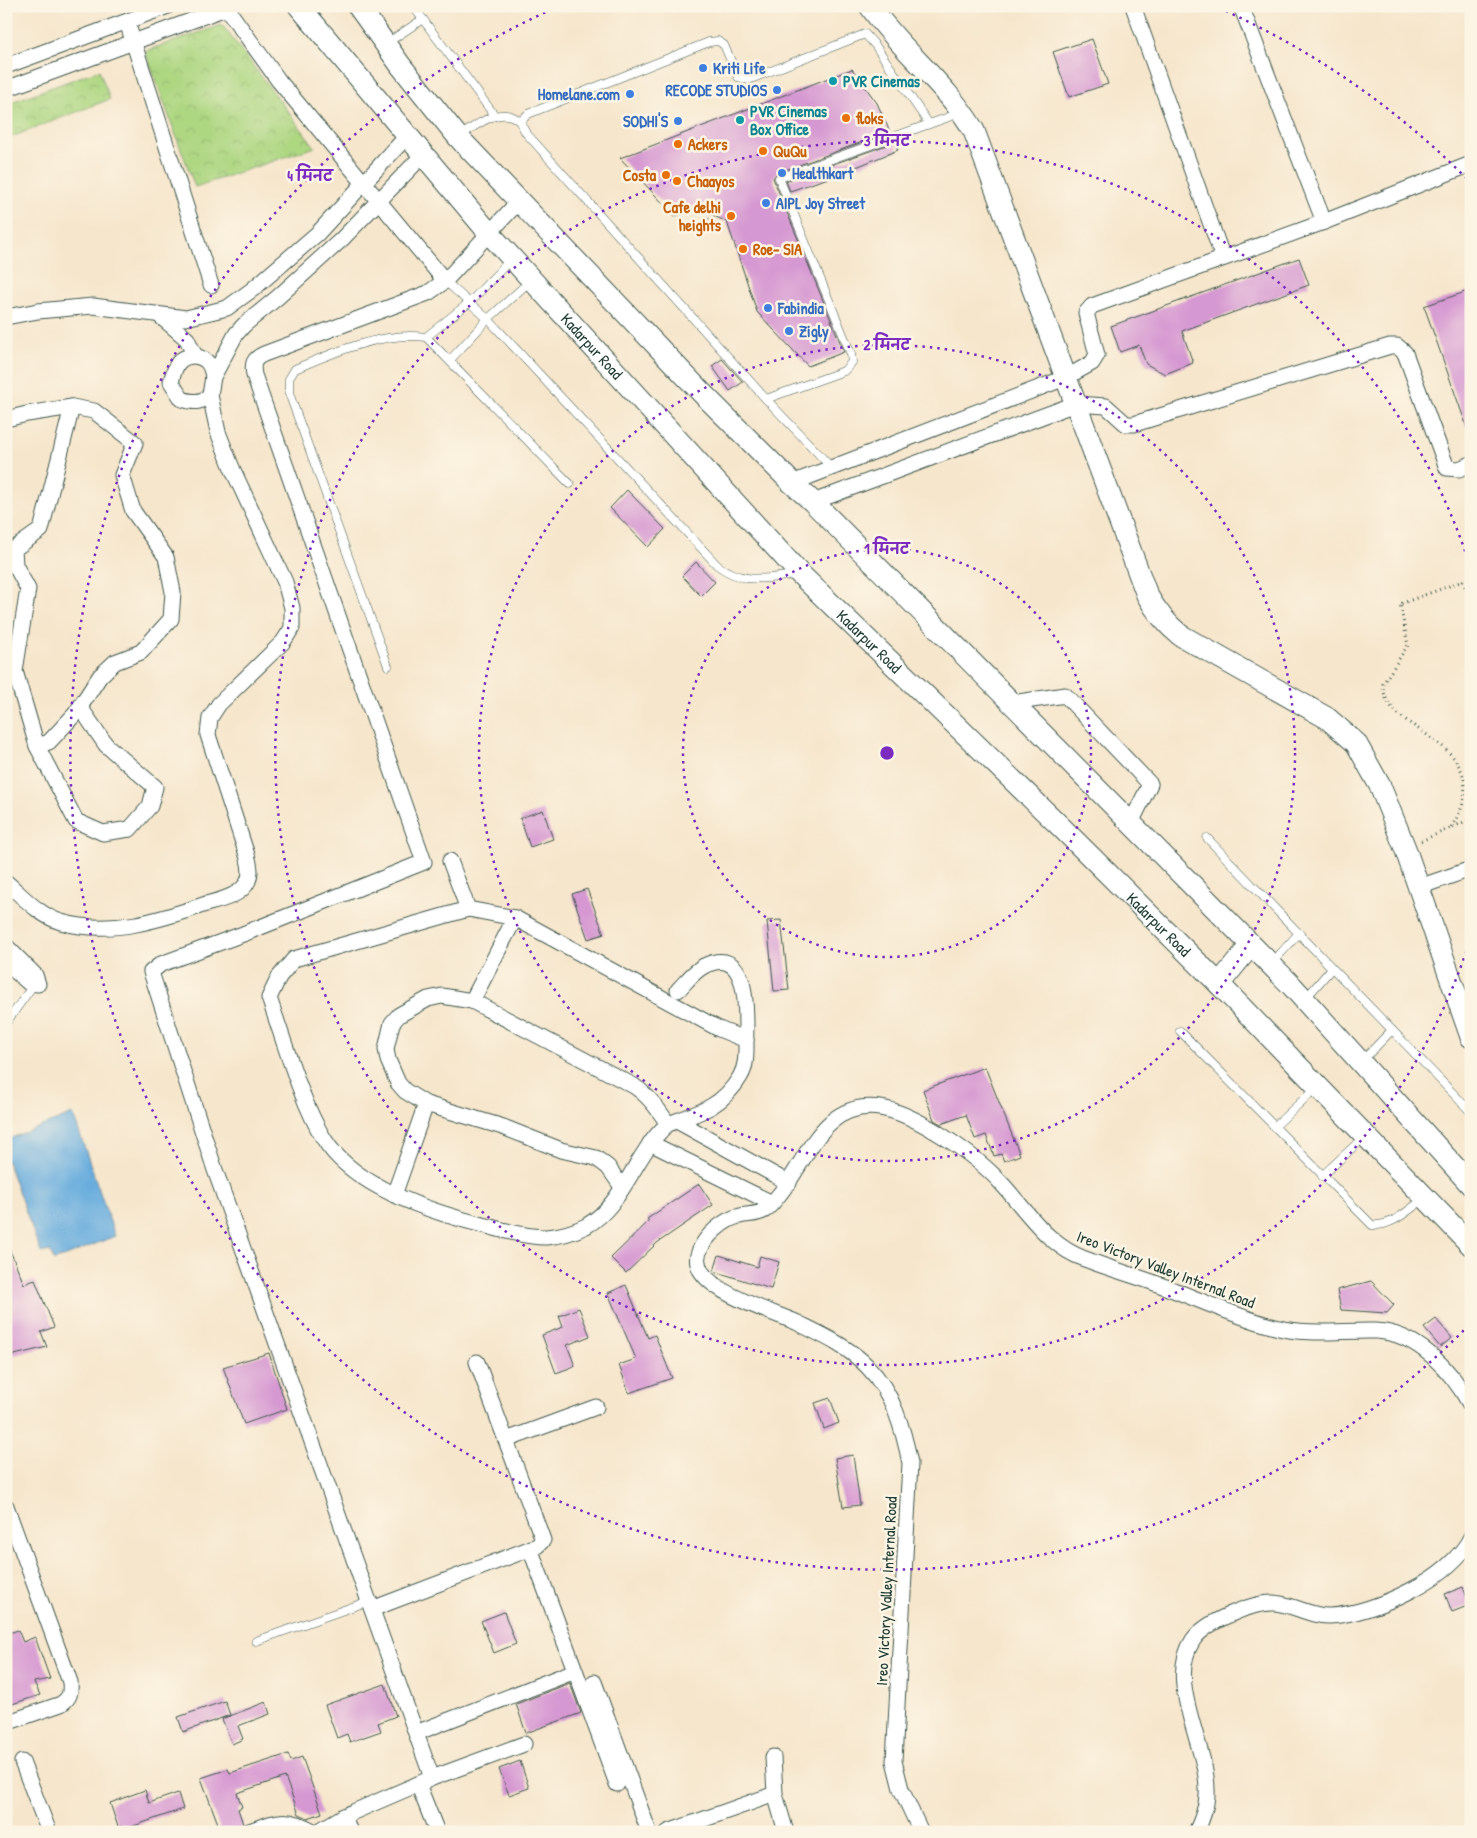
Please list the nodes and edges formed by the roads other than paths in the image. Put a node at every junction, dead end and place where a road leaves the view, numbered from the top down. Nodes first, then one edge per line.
1 (168, 6) edge
2 (299, 6) edge
3 (384, 6) edge
4 (413, 6) edge
5 (1133, 6) edge
6 (1241, 6) edge
7 (227, 7) edge
8 (362, 13) edge
9 (423, 19) junction
10 (872, 21) edge
11 (127, 22) junction
12 (134, 43) junction
13 (385, 44) junction
14 (6, 66) edge
15 (6, 89) edge
16 (962, 112) junction
17 (496, 116) junction
18 (520, 122) junction
19 (929, 124) junction
20 (407, 136) junction
21 (458, 137) junction
22 (423, 155) junction
23 (1471, 164) edge
24 (363, 184) junction
25 (379, 200) junction
26 (519, 201) junction
27 (1324, 222) junction
28 (327, 223) junction
29 (489, 233) junction
30 (342, 239) junction
31 (512, 258) junction
32 (1223, 258) junction
33 (284, 262) junction
34 (299, 278) junction
35 (532, 279) junction
36 (446, 281) junction
37 (211, 285) dead end
38 (470, 302) junction
39 (158, 315) junction
40 (6, 317) edge
41 (488, 318) junction
42 (426, 337) junction
43 (196, 356) junction
44 (450, 360) junction
45 (213, 377) junction
46 (1065, 378) junction
47 (210, 395) junction
48 (766, 399) junction
49 (1075, 404) junction
50 (72, 407) junction
51 (961, 418) junction
52 (6, 419) edge
53 (970, 442) junction
54 (874, 452) junction
55 (1471, 464) edge
56 (832, 468) junction
57 (883, 475) junction
58 (792, 483) junction
59 (570, 484) dead end
60 (814, 502) junction
61 (10, 548) edge
62 (800, 574) junction
63 (388, 666) dead end
64 (11, 671) edge
65 (1012, 703) junction
66 (80, 707) junction
67 (37, 746) junction
68 (1131, 823) junction
69 (1207, 838) dead end
70 (450, 861) dead end
71 (1471, 869) edge
72 (6, 882) edge
73 (1419, 887) junction
74 (468, 909) junction
75 (515, 918) junction
76 (1299, 933) junction
77 (1251, 945) junction
78 (6, 946) edge
79 (6, 964) edge
80 (1271, 965) junction
81 (1332, 968) junction
82 (34, 984) junction
83 (1219, 984) junction
84 (678, 990) dead end
85 (1304, 1000) junction
86 (472, 1001) junction
87 (6, 1023) edge
88 (1180, 1030) dead end
89 (1392, 1030) junction
90 (1471, 1037) edge
91 (746, 1040) junction
92 (1361, 1063) junction
93 (1318, 1086) junction
94 (426, 1104) junction
95 (1471, 1112) edge
96 (673, 1122) junction
97 (1274, 1127) junction
98 (1365, 1136) junction
99 (650, 1144) junction
100 (1322, 1176) junction
101 (789, 1183) junction
102 (1471, 1185) edge
103 (622, 1187) junction
104 (394, 1195) junction
105 (1425, 1198) junction
106 (772, 1203) junction
107 (1471, 1245) edge
108 (478, 1362) dead end
109 (1471, 1406) edge
110 (596, 1407) dead end
111 (506, 1440) junction
112 (6, 1506) edge
113 (1471, 1537) edge
114 (530, 1548) junction
115 (370, 1605) junction
116 (256, 1641) dead end
117 (575, 1671) junction
118 (594, 1682) dead end
119 (6, 1723) edge
120 (416, 1733) junction
121 (524, 1744) dead end
122 (773, 1757) dead end
123 (22, 1762) dead end
124 (425, 1781) junction
125 (617, 1784) dead end
126 (775, 1794) junction
127 (344, 1816) junction
128 (49, 1832) edge
129 (247, 1832) edge
130 (316, 1832) edge
131 (350, 1832) edge
132 (437, 1832) edge
133 (649, 1832) edge
134 (668, 1832) edge
135 (786, 1832) edge
136 (921, 1832) edge
137 (1196, 1832) edge

1 - 11 street
2 - 20 street, Kadarpur Road
3 - 8 lane
4 - 9 lane
5 - 32 street
6 - 27 street
7 - 12 street
7 - 24 street
8 - 13 street
9 - 13 lane
9 - 17 lane
10 - 16 street
10 - 18 lane
10 - 19 lane
11 - 12 street
11 - 14 street
12 - 15 street
12 - 37 street
13 - 21 street
16 - 19 lane
16 - 46 street
17 - 18 lane
17 - 21 lane
18 - 48 lane
19 - 48 lane
20 - 22 street, Kadarpur Road
20 - 24 street
21 - 26 street
22 - 25 street
22 - 29 street, Kadarpur Road
23 - 27 street
24 - 25 street
24 - 28 street
25 - 30 street
25 - 36 street
26 - 29 street
26 - 58 street
27 - 32 street
28 - 30 street
28 - 33 street
29 - 31 street, Kadarpur Road
29 - 36 street
30 - 34 street
31 - 35 street, Kadarpur Road
31 - 38 lane
32 - 46 street
33 - 34 street
33 - 39 street
34 - 45 street
35 - 41 lane
35 - 62 street, Kadarpur Road
36 - 38 lane
36 - 115 street
38 - 41 lane
38 - 42 lane
39 - 40 street
39 - 43 street
41 - 44 lane
41 - 62 lane
42 - 44 lane
42 - 63 lane
43 - 45 street
43 - 47 street
44 - 59 lane
45 - 47 street
46 - 49 street
46 - 51 street
47 - 72 street
48 - 56 lane
49 - 53 street
49 - 55 street
49 - 73 street
50 - 52 street
50 - 61 street
50 - 66 street
51 - 53 street
51 - 54 street
53 - 57 street
54 - 56 street
54 - 57 street
56 - 58 street
57 - 60 street
58 - 60 street
60 - 65 street
61 - 64 street
62 - 83 street, Kadarpur Road
64 - 67 street
65 - 68 street
65 - 68 street
66 - 67 street
66 - 67 street
68 - 77 street
69 - 76 lane
70 - 74 street
71 - 73 street
73 - 90 street
74 - 75 street
74 - 104 street
75 - 86 street
75 - 91 street
76 - 80 lane
76 - 81 lane
77 - 80 street
77 - 83 street
78 - 82 street
79 - 82 street
80 - 85 street
81 - 85 lane
81 - 89 lane
82 - 87 lane
83 - 93 street, Kadarpur Road
84 - 91 street
85 - 92 street
86 - 94 street
86 - 96 street
88 - 97 lane
89 - 92 lane
89 - 95 lane
91 - 96 street
92 - 102 street
93 - 97 lane
93 - 98 street, Kadarpur Road
94 - 103 street
94 - 104 street
96 - 99 street
96 - 101 street
97 - 100 lane
98 - 100 lane
98 - 105 street, Kadarpur Road
99 - 103 street
99 - 106 street
100 - 105 lane
101 - 106 street, Ireo Victory Valley Internal Road
101 - 109 street, Ireo Victory Valley Internal Road
103 - 104 street
105 - 107 street, Kadarpur Road
106 - 136 street, Ireo Victory Valley Internal Road
108 - 111 street
110 - 111 street
111 - 114 street
112 - 119 street
113 - 137 street
114 - 115 street
114 - 117 street
115 - 116 lane
115 - 120 street
117 - 120 street
117 - 125 street
118 - 133 street
120 - 124 street
121 - 124 street
122 - 126 street
123 - 128 street
124 - 127 street
124 - 132 street
126 - 134 street
126 - 135 street
127 - 130 street
127 - 131 street
129 - 130 street

